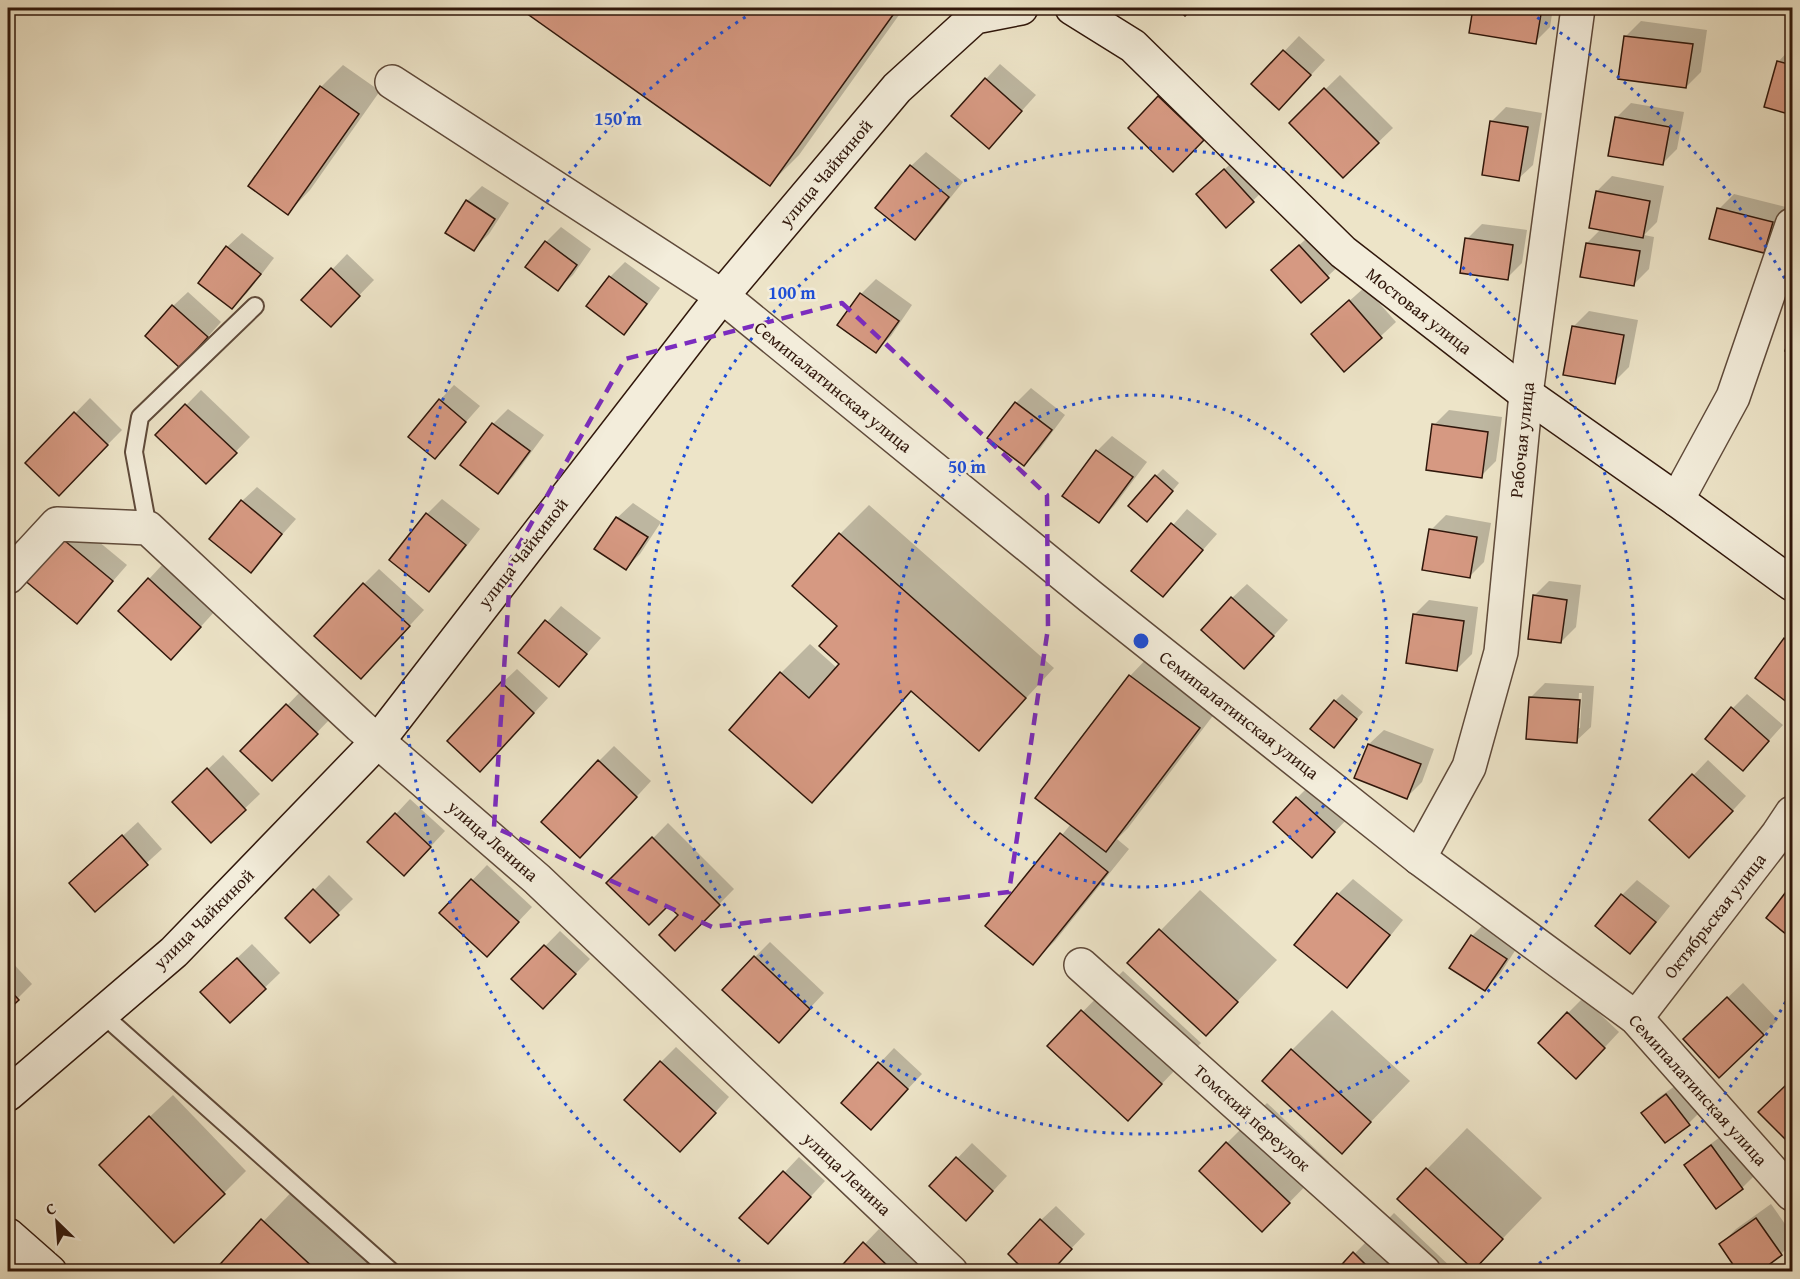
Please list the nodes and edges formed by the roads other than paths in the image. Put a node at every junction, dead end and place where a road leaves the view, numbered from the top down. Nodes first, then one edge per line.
1 (1021, 8) edge
2 (1072, 8) edge
3 (1578, 8) edge
4 (392, 82) dead end
5 (1792, 225) edge
6 (722, 296) junction
7 (255, 306) dead end
8 (1526, 394) junction
9 (1677, 500) junction
10 (148, 528) junction
11 (8, 577) edge
12 (1792, 584) edge
13 (378, 741) junction
14 (1792, 813) edge
15 (1419, 858) junction
16 (1081, 965) dead end
17 (101, 1013) junction
18 (1636, 1018) junction
19 (8, 1094) edge
20 (1792, 1194) edge
21 (8, 1235) edge
22 (50, 1272) edge
23 (392, 1272) edge
24 (951, 1272) edge
25 (1424, 1272) edge

1 - 6 street, улица Чайкиной
2 - 8 street, Мостовая улица
3 - 8 street, Рабочая улица
4 - 6 street, Семипалатинская улица
5 - 9 street
6 - 13 street, улица Чайкиной
6 - 15 street, Семипалатинская улица
7 - 10 lane
8 - 9 street, Мостовая улица
8 - 15 street, Рабочая улица
9 - 12 street, Мостовая улица
10 - 11 street
10 - 13 street, улица Ленина
13 - 17 street, улица Чайкиной
13 - 24 street, улица Ленина
14 - 18 street, Октябрьская улица
15 - 18 street, Семипалатинская улица
16 - 25 street, Томский переулок
17 - 19 street, улица Чайкиной
17 - 23 lane
18 - 20 street, Семипалатинская улица
21 - 22 street

